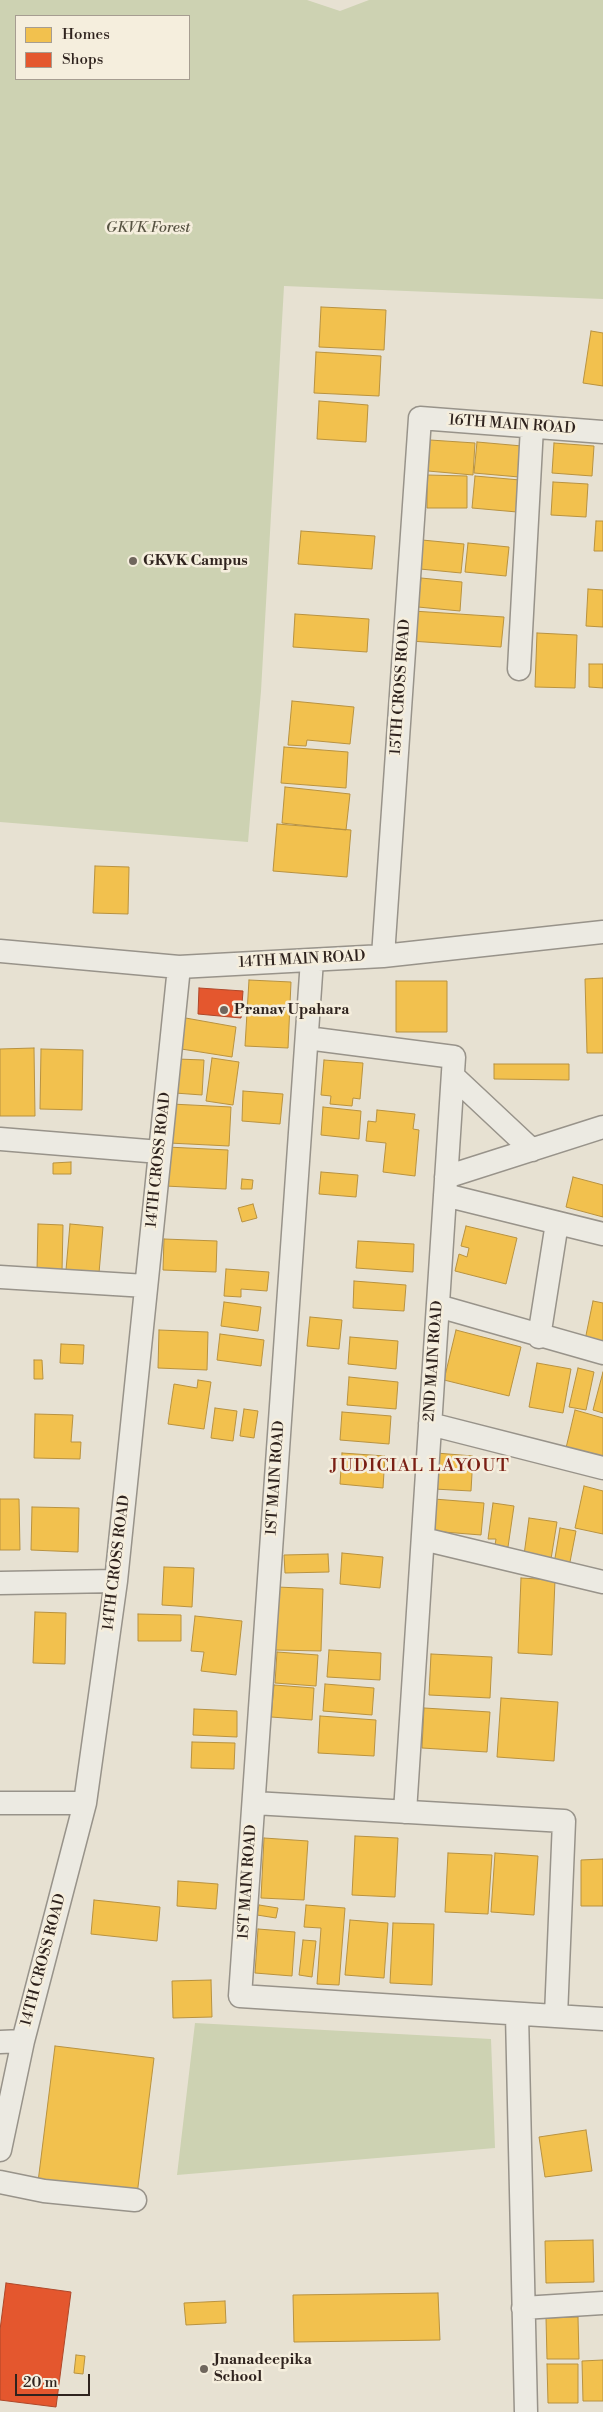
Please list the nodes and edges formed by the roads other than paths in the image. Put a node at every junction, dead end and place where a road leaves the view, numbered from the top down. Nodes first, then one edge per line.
1 (420, 418) joint
2 (532, 427) junction
3 (603, 432) edge
4 (519, 669) dead end
5 (603, 932) edge
6 (0, 951) edge
7 (383, 956) junction
8 (312, 960) junction
9 (179, 967) junction
10 (307, 1038) junction
11 (453, 1076) junction
12 (603, 1127) edge
13 (0, 1139) edge
14 (532, 1150) junction
15 (160, 1152) junction
16 (446, 1186) junction
17 (557, 1223) junction
18 (603, 1234) edge
19 (0, 1277) edge
20 (146, 1286) junction
21 (438, 1306) junction
22 (539, 1336) junction
23 (603, 1353) edge
24 (430, 1424) junction
25 (603, 1468) edge
26 (422, 1539) junction
27 (116, 1582) junction
28 (603, 1582) edge
29 (0, 1583) edge
30 (0, 1803) edge
31 (84, 1803) junction
32 (254, 1803) junction
33 (405, 1812) junction
34 (517, 2014) junction
35 (556, 2016) junction
36 (603, 2019) edge
37 (23, 2041) junction
38 (0, 2042) edge
39 (0, 2150) edge
40 (0, 2182) edge
41 (135, 2200) dead end
42 (603, 2303) edge
43 (523, 2308) junction
44 (526, 2412) edge

1 - 2 street, 16TH MAIN ROAD
1 - 7 street, 15TH CROSS ROAD
2 - 3 street, 16TH MAIN ROAD
2 - 4 street
5 - 7 street, 14TH MAIN ROAD
6 - 9 street, 14TH MAIN ROAD
7 - 8 street, 14TH MAIN ROAD
8 - 9 street, 14TH MAIN ROAD
8 - 10 street, 1ST MAIN ROAD
9 - 15 street, 14TH CROSS ROAD
10 - 11 street, 2ND MAIN ROAD
10 - 32 street, 1ST MAIN ROAD
11 - 14 street
11 - 16 street, 2ND MAIN ROAD
12 - 14 street
13 - 15 street
14 - 16 street
15 - 20 street, 14TH CROSS ROAD
16 - 17 street
16 - 21 street, 2ND MAIN ROAD
17 - 18 street
17 - 22 street
19 - 20 street
20 - 27 street, 14TH CROSS ROAD
21 - 22 street
21 - 24 street, 2ND MAIN ROAD
22 - 23 street
24 - 25 street
24 - 26 street, 2ND MAIN ROAD
26 - 28 street
26 - 33 street, 2ND MAIN ROAD
27 - 29 street
27 - 31 street, 14TH CROSS ROAD
30 - 31 street
31 - 37 street, 14TH CROSS ROAD
32 - 33 street
32 - 34 street, 1ST MAIN ROAD
33 - 35 street
34 - 35 street
34 - 43 street
35 - 36 street
37 - 38 street
37 - 39 street, 14TH CROSS ROAD
40 - 41 street
42 - 43 street
43 - 44 street

